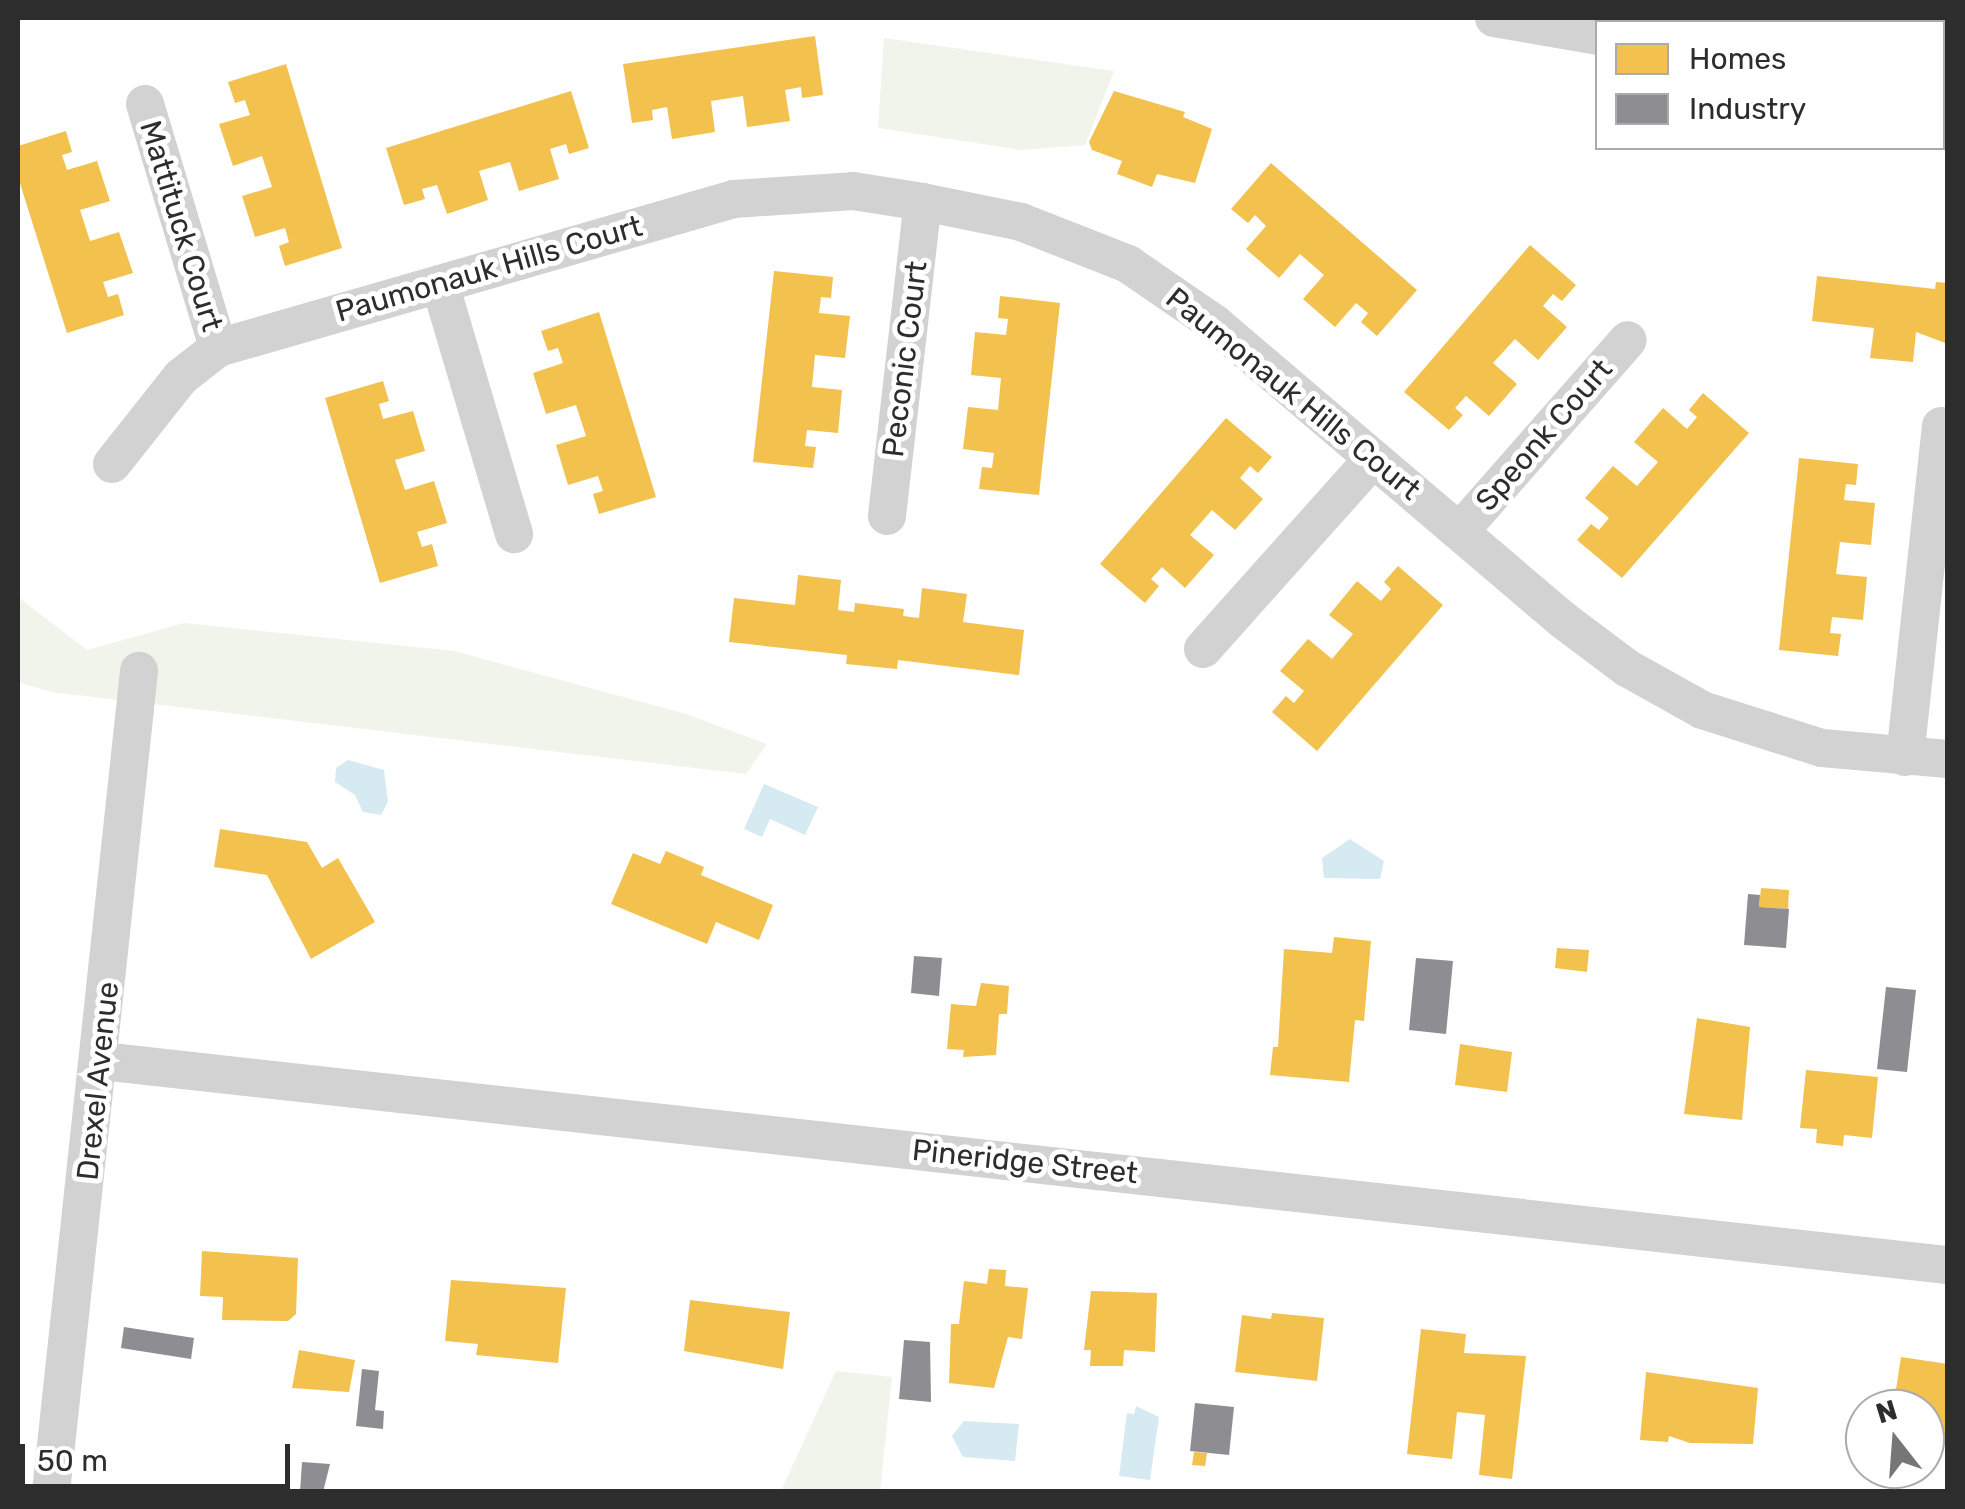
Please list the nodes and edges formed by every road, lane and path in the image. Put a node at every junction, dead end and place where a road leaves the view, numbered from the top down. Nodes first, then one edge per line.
1 (1494, 18) edge
2 (1595, 35) edge
3 (145, 104) dead end
4 (923, 202) junction
5 (440, 284) junction
6 (1628, 340) dead end
7 (218, 348) junction
8 (1941, 426) dead end
9 (1374, 458) junction
10 (112, 464) dead end
11 (887, 516) dead end
12 (1460, 531) junction
13 (514, 534) dead end
14 (1203, 650) dead end
15 (140, 671) dead end
16 (1906, 758) junction
17 (1948, 759) edge
18 (102, 1061) junction
19 (1948, 1265) edge
20 (51, 1492) edge

1 - 2 street
3 - 7 street, Mattituck Court
4 - 5 street, Paumonauk Hills Court
4 - 9 street, Paumonauk Hills Court
4 - 11 street, Peconic Court
5 - 7 street, Paumonauk Hills Court
5 - 13 street
6 - 12 street, Speonk Court
7 - 10 street, Paumonauk Hills Court
8 - 16 street
9 - 12 street, Paumonauk Hills Court
9 - 14 street
12 - 16 street, Paumonauk Hills Court
15 - 18 street, Drexel Avenue
16 - 17 street, Paumonauk Hills Court
18 - 19 street, Pineridge Street
18 - 20 street, Drexel Avenue

